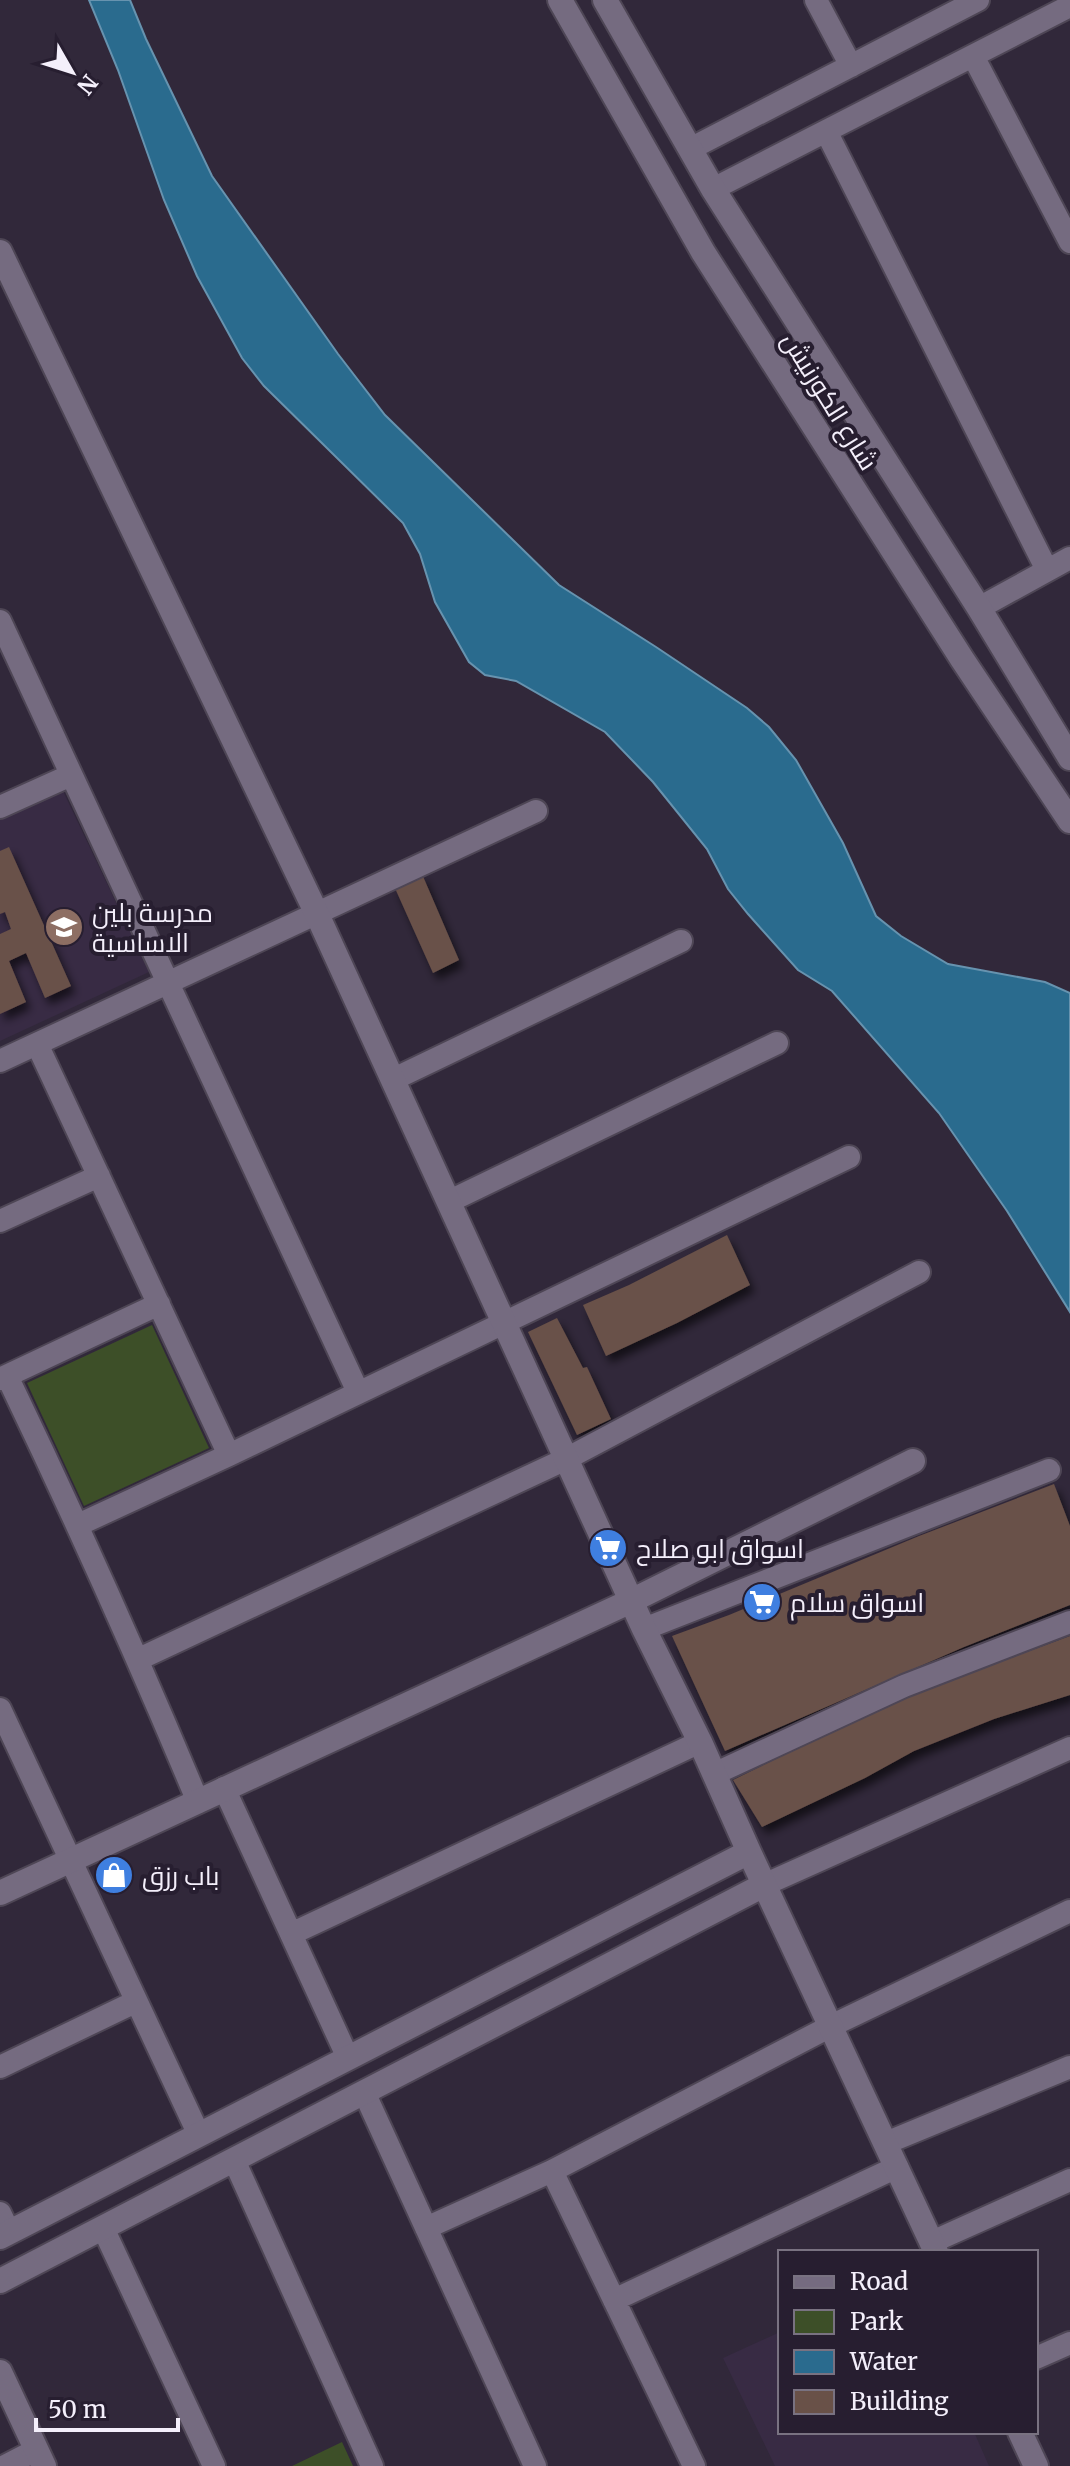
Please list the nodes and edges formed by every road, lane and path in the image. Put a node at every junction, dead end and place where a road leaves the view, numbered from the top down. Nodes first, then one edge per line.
1 (560, 0) edge
2 (605, 0) edge
3 (816, 0) edge
4 (978, 0) edge
5 (1070, 6) edge
6 (973, 56) junction
7 (851, 66) junction
8 (826, 131) junction
9 (690, 149) junction
10 (713, 189) junction
11 (1070, 242) edge
12 (0, 252) edge
13 (869, 436) junction
14 (835, 460) junction
15 (1070, 558) edge
16 (1047, 570) junction
17 (979, 608) junction
18 (1, 627) edge
19 (1062, 732) edge
20 (1070, 758) edge
21 (71, 775) junction
22 (0, 807) edge
23 (536, 811) dead end
24 (1070, 821) edge
25 (316, 912) junction
26 (681, 941) dead end
27 (168, 983) junction
28 (777, 1043) dead end
29 (37, 1044) junction
30 (0, 1061) edge
31 (394, 1079) junction
32 (849, 1157) dead end
33 (99, 1176) junction
34 (450, 1201) junction
35 (0, 1221) edge
36 (919, 1272) dead end
37 (159, 1304) junction
38 (504, 1323) junction
39 (3, 1377) edge
40 (358, 1392) junction
41 (229, 1455) junction
42 (566, 1459) junction
43 (913, 1461) dead end
44 (1049, 1470) dead end
45 (78, 1525) junction
46 (631, 1601) junction
47 (1070, 1622) edge
48 (644, 1629) junction
49 (139, 1659) junction
50 (0, 1709) edge
51 (700, 1742) junction
52 (1070, 1748) edge
53 (714, 1774) junction
54 (224, 1788) junction
55 (198, 1802) junction
56 (749, 1852) junction
57 (70, 1860) junction
58 (764, 1885) junction
59 (0, 1893) edge
60 (1070, 1911) edge
61 (291, 1934) junction
62 (135, 2002) junction
63 (831, 2026) junction
64 (348, 2058) junction
65 (0, 2067) edge
66 (1070, 2067) edge
67 (364, 2092) junction
68 (199, 2135) junction
69 (886, 2143) junction
70 (234, 2160) junction
71 (139, 2166) junction
72 (897, 2167) junction
73 (552, 2171) junction
74 (1070, 2180) edge
75 (156, 2200) junction
76 (3, 2227) edge
77 (103, 2228) junction
78 (426, 2228) junction
79 (934, 2247) edge
80 (0, 2281) edge
81 (614, 2300) junction
82 (1070, 2343) edge
83 (1038, 2357) edge
84 (0, 2372) edge
85 (1021, 2434) edge
86 (40, 2458) edge
87 (5, 2466) edge
88 (214, 2466) edge
89 (372, 2466) edge
90 (535, 2466) edge
91 (694, 2466) edge
92 (1036, 2466) edge

1 - 14 street, شارع الكورنيش
2 - 9 street, شارع الكورنيش
3 - 7 street
4 - 7 street
5 - 6 street
6 - 8 street
6 - 11 street
7 - 9 street
8 - 10 street
8 - 16 street
9 - 10 street, شارع الكورنيش
10 - 13 street, شارع الكورنيش
12 - 25 street
13 - 14 street
13 - 17 street, شارع الكورنيش
14 - 24 street, شارع الكورنيش
15 - 16 street
16 - 17 street
17 - 19 street, شارع الكورنيش
18 - 21 street
19 - 20 street, شارع الكورنيش
21 - 22 street
21 - 27 street
23 - 25 street
25 - 27 street
25 - 31 street
26 - 31 street
27 - 29 street
27 - 40 street
28 - 34 street
29 - 30 street
29 - 33 street
31 - 34 street
32 - 38 street
33 - 35 street
33 - 37 street
34 - 38 street
36 - 42 street
37 - 39 street
37 - 41 street
38 - 40 street
38 - 42 street
39 - 45 street
40 - 41 street
41 - 45 street
42 - 46 street
42 - 49 street
43 - 46 street
44 - 48 street
45 - 49 street
46 - 48 street
46 - 54 street
47 - 53 street
48 - 51 street
49 - 55 street
50 - 57 street
51 - 53 street
51 - 61 street
52 - 58 street
53 - 56 street
54 - 55 street
54 - 61 street
55 - 57 street
56 - 58 street
56 - 64 street
57 - 59 street
57 - 62 street
58 - 63 street
58 - 67 street
60 - 63 street
61 - 64 street
62 - 65 street
62 - 68 street
63 - 69 street
63 - 73 street
64 - 68 street
66 - 69 street
67 - 70 street
67 - 78 street
68 - 71 street
69 - 72 street
70 - 75 street
70 - 89 street
71 - 75 street
71 - 76 street
72 - 79 street
72 - 81 street
73 - 78 street
73 - 81 street
74 - 79 street
75 - 77 street
77 - 80 street
77 - 88 street
78 - 90 street
81 - 91 street
82 - 83 street
84 - 86 street
85 - 92 street
86 - 87 street

